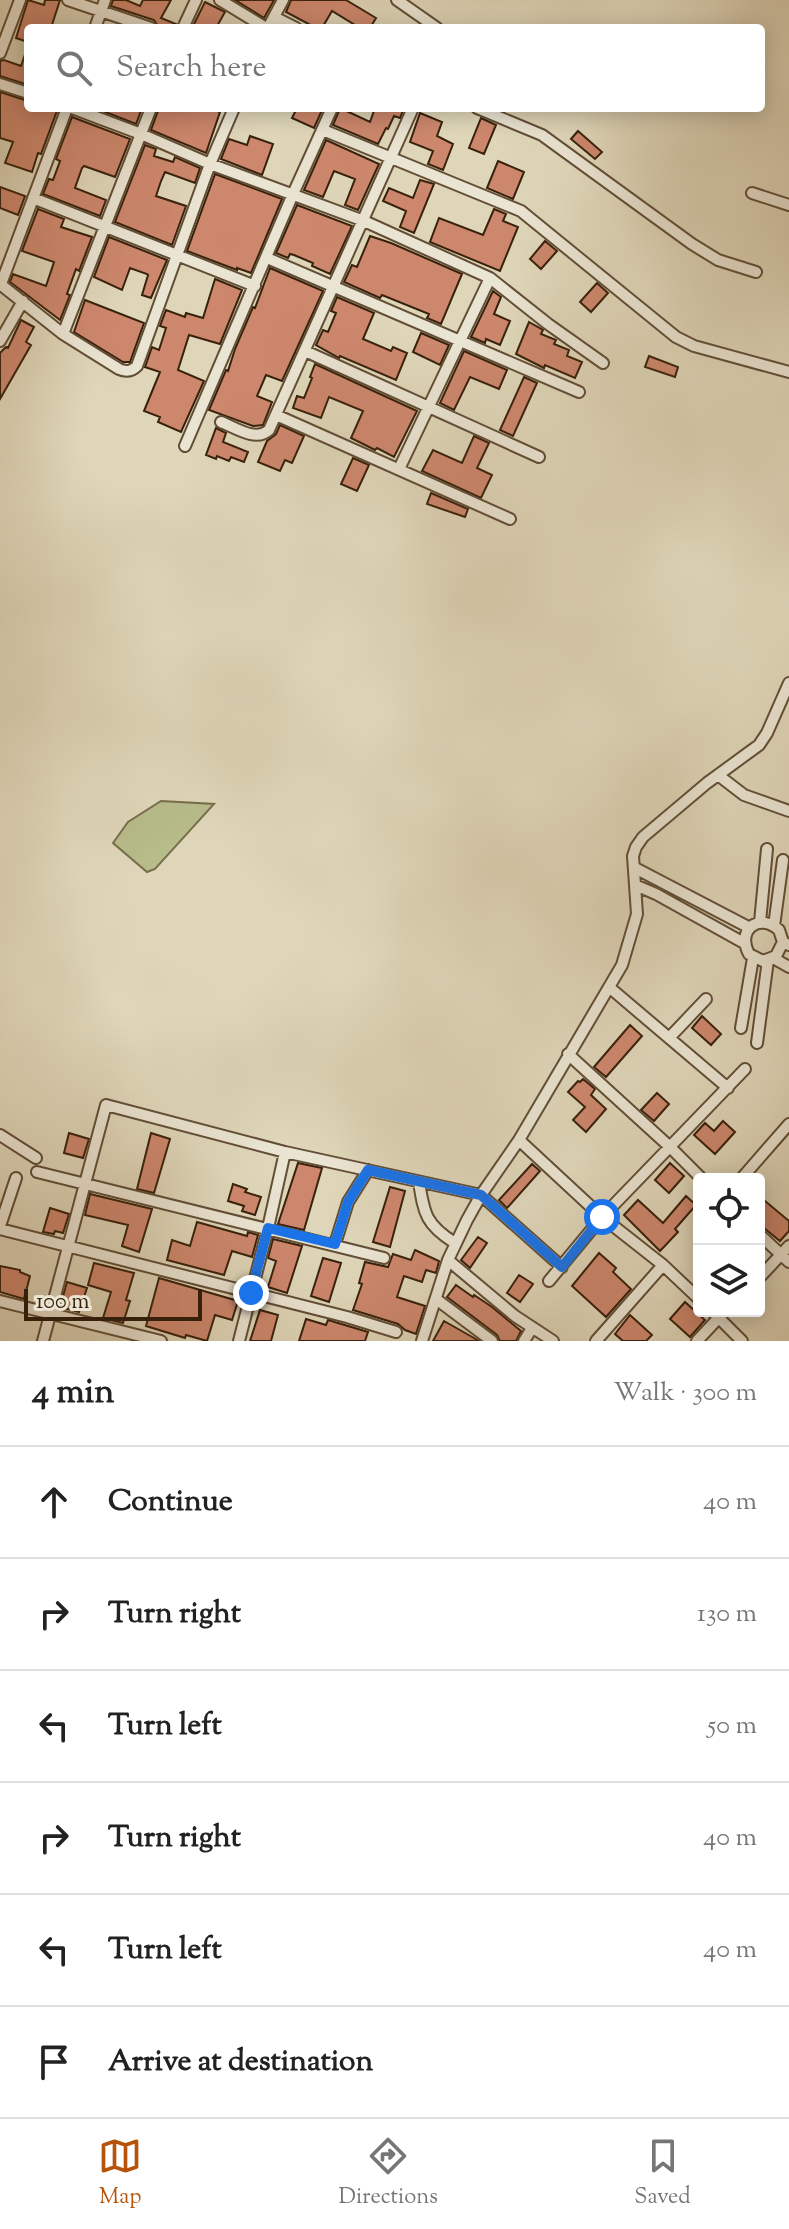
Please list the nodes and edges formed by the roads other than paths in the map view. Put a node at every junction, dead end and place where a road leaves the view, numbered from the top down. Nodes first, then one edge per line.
1 (20, 0) edge
2 (68, 0) edge
3 (105, 0) edge
4 (196, 0) edge
5 (220, 0) edge
6 (283, 0) edge
7 (397, 0) edge
8 (101, 12) junction
9 (274, 17) junction
10 (96, 24) edge
11 (138, 24) edge
12 (185, 24) edge
13 (260, 24) edge
14 (270, 24) edge
15 (288, 24) edge
16 (431, 24) edge
17 (0, 53) edge
18 (0, 84) edge
19 (24, 92) edge
20 (67, 112) edge
21 (80, 112) edge
22 (149, 112) edge
23 (232, 112) edge
24 (330, 112) edge
25 (411, 112) edge
26 (487, 112) edge
27 (323, 130) junction
28 (141, 134) junction
29 (391, 159) junction
30 (210, 164) junction
31 (752, 193) dead end
32 (293, 194) junction
33 (33, 198) junction
34 (789, 205) edge
35 (364, 221) junction
36 (105, 226) junction
37 (177, 255) junction
38 (267, 258) junction
39 (756, 272) dead end
40 (490, 278) junction
41 (0, 284) edge
42 (255, 286) junction
43 (334, 286) junction
44 (23, 301) junction
45 (63, 334) junction
46 (0, 341) edge
47 (461, 341) junction
48 (305, 351) junction
49 (603, 363) dead end
50 (789, 372) edge
51 (579, 392) dead end
52 (428, 407) junction
53 (276, 415) junction
54 (221, 422) dead end
55 (185, 446) dead end
56 (539, 457) dead end
57 (399, 469) junction
58 (510, 519) dead end
59 (789, 683) edge
60 (718, 775) junction
61 (789, 811) edge
62 (767, 849) dead end
63 (783, 860) dead end
64 (635, 868) junction
65 (635, 885) junction
66 (760, 922) junction
67 (774, 926) junction
68 (750, 928) junction
69 (744, 943) junction
70 (786, 943) edge
71 (753, 958) junction
72 (770, 959) junction
73 (789, 967) edge
74 (609, 987) junction
75 (706, 999) dead end
76 (741, 1028) dead end
77 (669, 1038) junction
78 (757, 1043) dead end
79 (568, 1054) junction
80 (745, 1069) dead end
81 (728, 1088) junction
82 (789, 1124) edge
83 (0, 1135) edge
84 (519, 1140) junction
85 (670, 1147) junction
86 (285, 1152) junction
87 (36, 1158) dead end
88 (368, 1170) junction
89 (37, 1172) dead end
90 (696, 1173) edge
91 (746, 1173) edge
92 (16, 1178) dead end
93 (419, 1182) junction
94 (85, 1184) junction
95 (481, 1195) junction
96 (602, 1217) junction
97 (0, 1227) edge
98 (268, 1228) junction
99 (765, 1238) edge
100 (455, 1243) junction
101 (335, 1244) junction
102 (69, 1247) junction
103 (787, 1254) edge
104 (384, 1258) dead end
105 (448, 1260) junction
106 (663, 1265) junction
107 (562, 1267) junction
108 (765, 1273) edge
109 (549, 1281) dead end
110 (251, 1293) junction
111 (693, 1293) edge
112 (436, 1299) junction
113 (0, 1301) edge
114 (50, 1314) junction
115 (716, 1317) edge
116 (722, 1317) edge
117 (532, 1328) junction
118 (396, 1332) dead end
119 (43, 1341) edge
120 (161, 1341) edge
121 (239, 1341) edge
122 (422, 1341) edge
123 (492, 1341) edge
124 (524, 1341) edge
125 (553, 1341) edge
126 (596, 1341) edge
127 (697, 1341) edge
128 (742, 1341) edge

1 - 17 street
2 - 8 street
3 - 8 street
4 - 12 street
5 - 13 street
6 - 9 street
7 - 16 street
8 - 10 street
8 - 11 street
9 - 14 street
9 - 15 street
18 - 19 street
20 - 33 street
21 - 28 street
22 - 28 street
23 - 30 street
24 - 27 street
25 - 29 street
26 - 39 street
27 - 29 street
27 - 32 street
28 - 30 street
28 - 36 street
29 - 35 street
29 - 50 street
30 - 32 street
30 - 37 street
31 - 34 street
32 - 35 street
32 - 38 street
33 - 36 street
33 - 41 street
35 - 40 street
35 - 43 street
36 - 37 street
36 - 45 street
37 - 42 street
37 - 45 street
38 - 42 street
38 - 43 street
40 - 47 street
40 - 49 street
41 - 44 street
42 - 55 street
43 - 47 street
43 - 48 street
44 - 45 street
44 - 46 street
47 - 51 street
47 - 52 street
48 - 52 street
48 - 53 street
52 - 56 street
52 - 57 street
53 - 54 street
53 - 57 street
57 - 58 street
59 - 60 street
60 - 61 street
60 - 64 street
62 - 66 street
63 - 67 street
64 - 65 street
64 - 68 street
65 - 69 street
65 - 74 street
66 - 67 street
66 - 68 street
67 - 70 street
68 - 69 street
69 - 71 street
70 - 72 street
71 - 72 street
71 - 76 street
72 - 73 street
72 - 78 street
74 - 77 street
74 - 79 street
75 - 77 street
77 - 81 street
79 - 84 street
79 - 85 street
80 - 81 street
81 - 85 street
82 - 91 street
83 - 87 street
84 - 95 street
84 - 96 street
85 - 90 street
85 - 96 street
86 - 88 street
86 - 94 street
86 - 98 street
88 - 93 street
88 - 101 street
89 - 94 street
92 - 97 street
93 - 95 street
93 - 100 street
94 - 98 street
94 - 102 street
95 - 100 street
95 - 107 street
96 - 106 street
96 - 107 street
97 - 102 street
98 - 101 street
98 - 110 street
99 - 103 street
100 - 105 street
101 - 104 street
102 - 110 street
102 - 114 street
103 - 108 street
105 - 112 street
105 - 117 street
106 - 111 street
106 - 126 street
107 - 109 street
110 - 118 street
110 - 121 street
112 - 122 street
112 - 123 street
113 - 114 street
114 - 119 street
114 - 120 street
115 - 127 street
116 - 128 street
117 - 124 street
117 - 125 street

